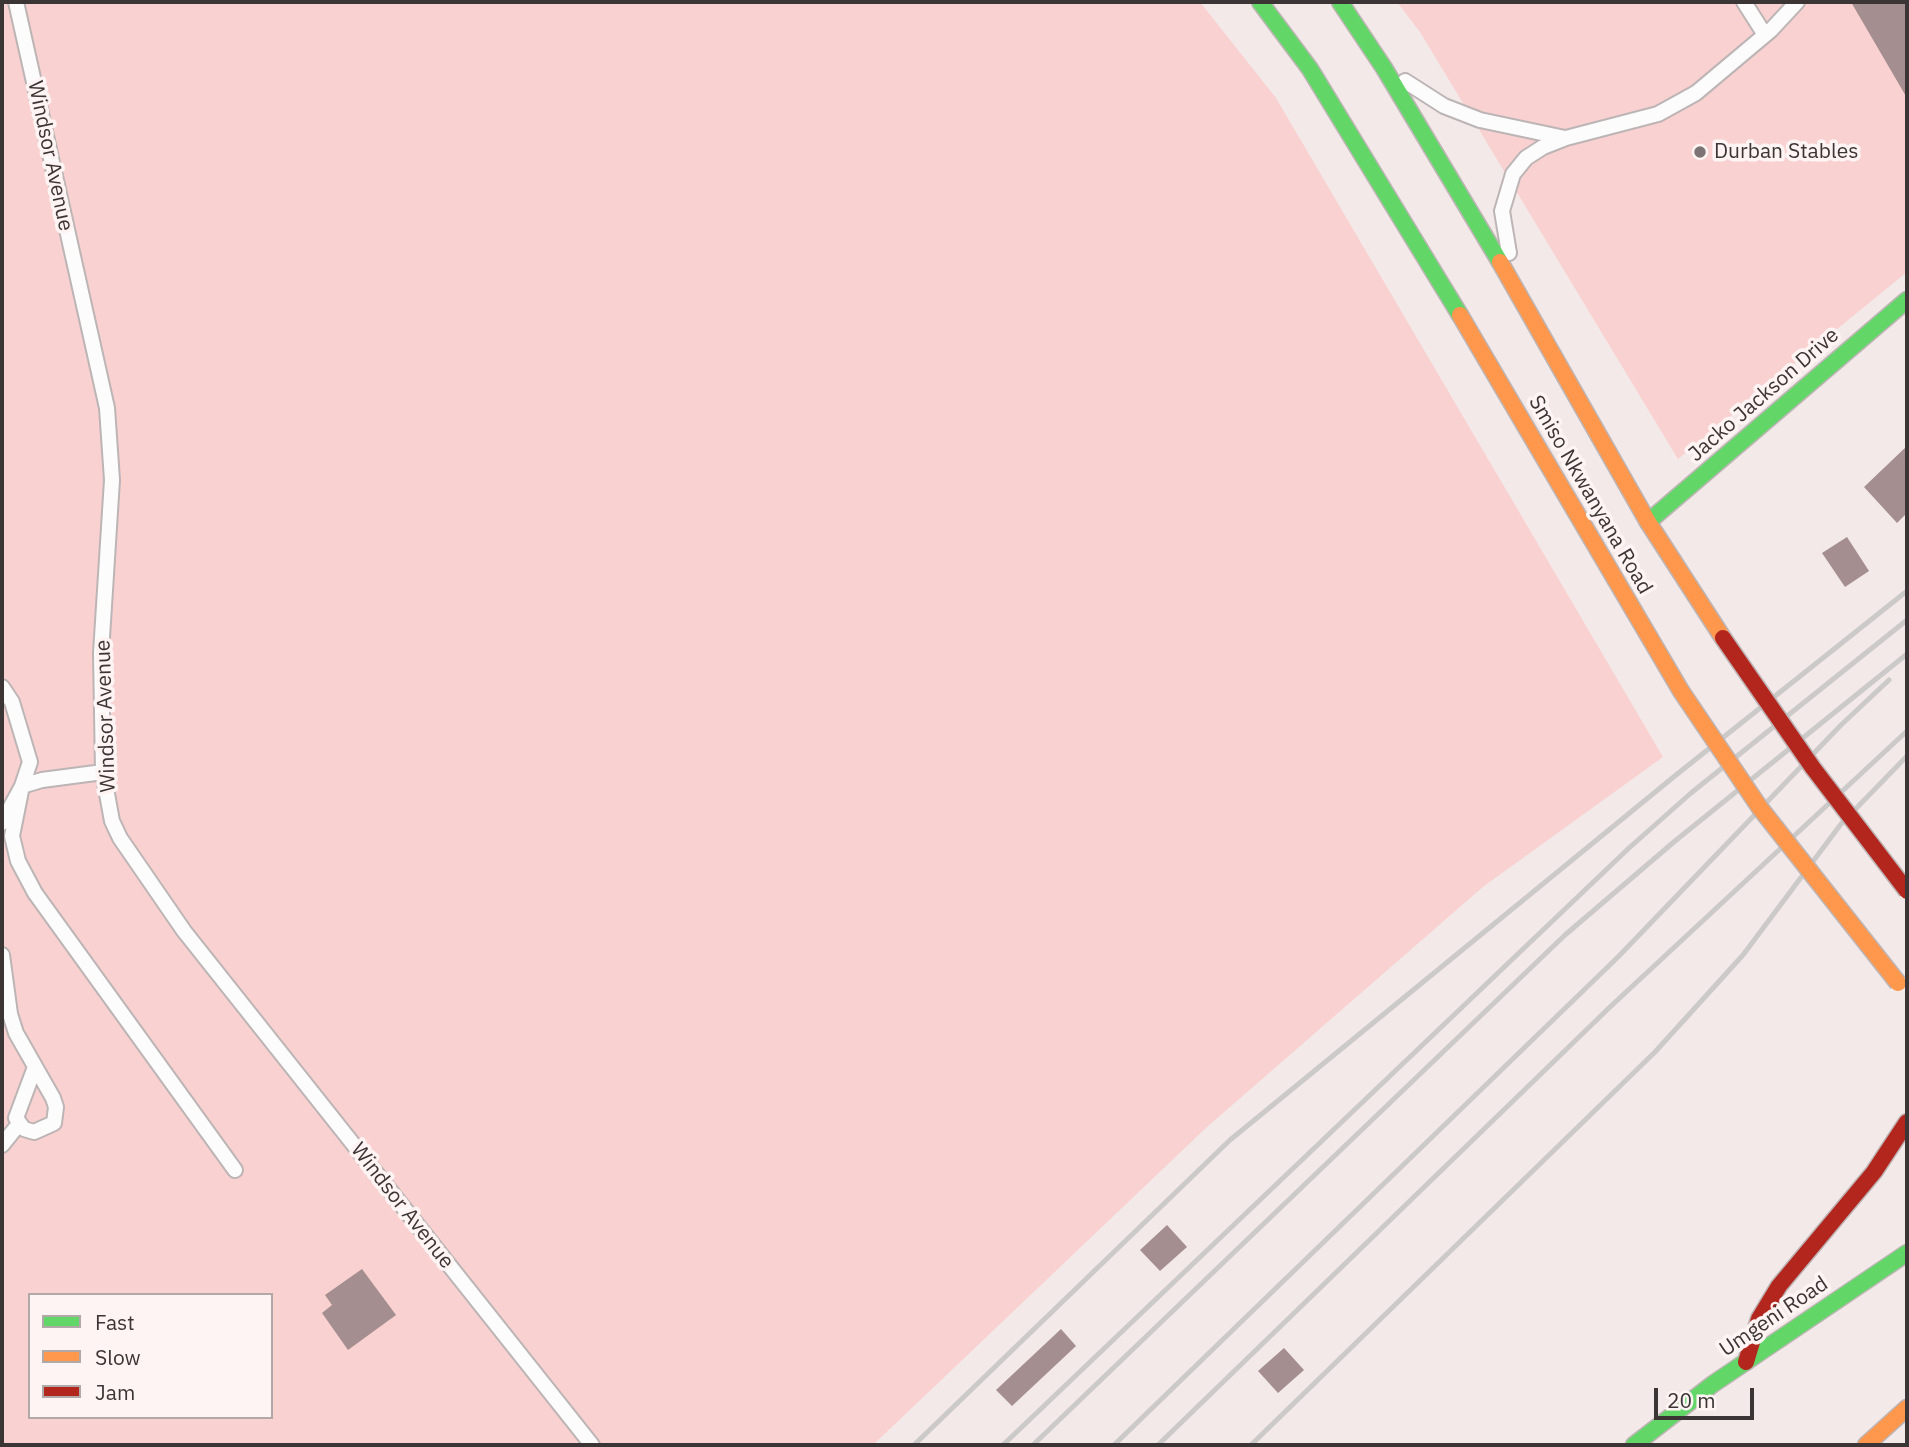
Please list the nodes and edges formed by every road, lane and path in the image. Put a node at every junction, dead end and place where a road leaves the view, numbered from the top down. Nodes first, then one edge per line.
1 (16, 2) edge
2 (1260, 2) edge
3 (1340, 2) edge
4 (1744, 2) edge
5 (1797, 2) edge
6 (1765, 35) junction
7 (1384, 68) junction
8 (1566, 138) junction
9 (1515, 288) junction
10 (1907, 300) edge
11 (1648, 522) junction
12 (2, 687) edge
13 (103, 772) junction
14 (22, 786) junction
15 (2, 823) edge
16 (1907, 891) edge
17 (2, 955) edge
18 (1903, 988) edge
19 (35, 1066) junction
20 (1907, 1122) edge
21 (19, 1124) junction
22 (2, 1145) edge
23 (236, 1170) dead end
24 (1907, 1253) edge
25 (1746, 1362) junction
26 (1907, 1408) edge
27 (592, 1445) edge
28 (1634, 1445) edge
29 (1866, 1445) edge

1 - 13 lane, Windsor Avenue
2 - 18 street, Smiso Nkwanyana Road, bridge
3 - 7 street, Smiso Nkwanyana Road
4 - 6 lane
5 - 6 lane
6 - 8 lane
7 - 8 lane
7 - 9 street, Smiso Nkwanyana Road
8 - 9 lane
9 - 11 street, Smiso Nkwanyana Road
10 - 11 street, Jacko Jackson Drive
11 - 16 street, Smiso Nkwanyana Road, bridge
12 - 14 lane
13 - 14 lane
13 - 27 lane, Windsor Avenue
14 - 15 lane
14 - 23 lane
17 - 19 lane
19 - 21 lane
19 - 21 lane
20 - 25 street
21 - 22 lane
24 - 25 street, Umgeni Road
25 - 28 street, Umgeni Road
26 - 29 street

